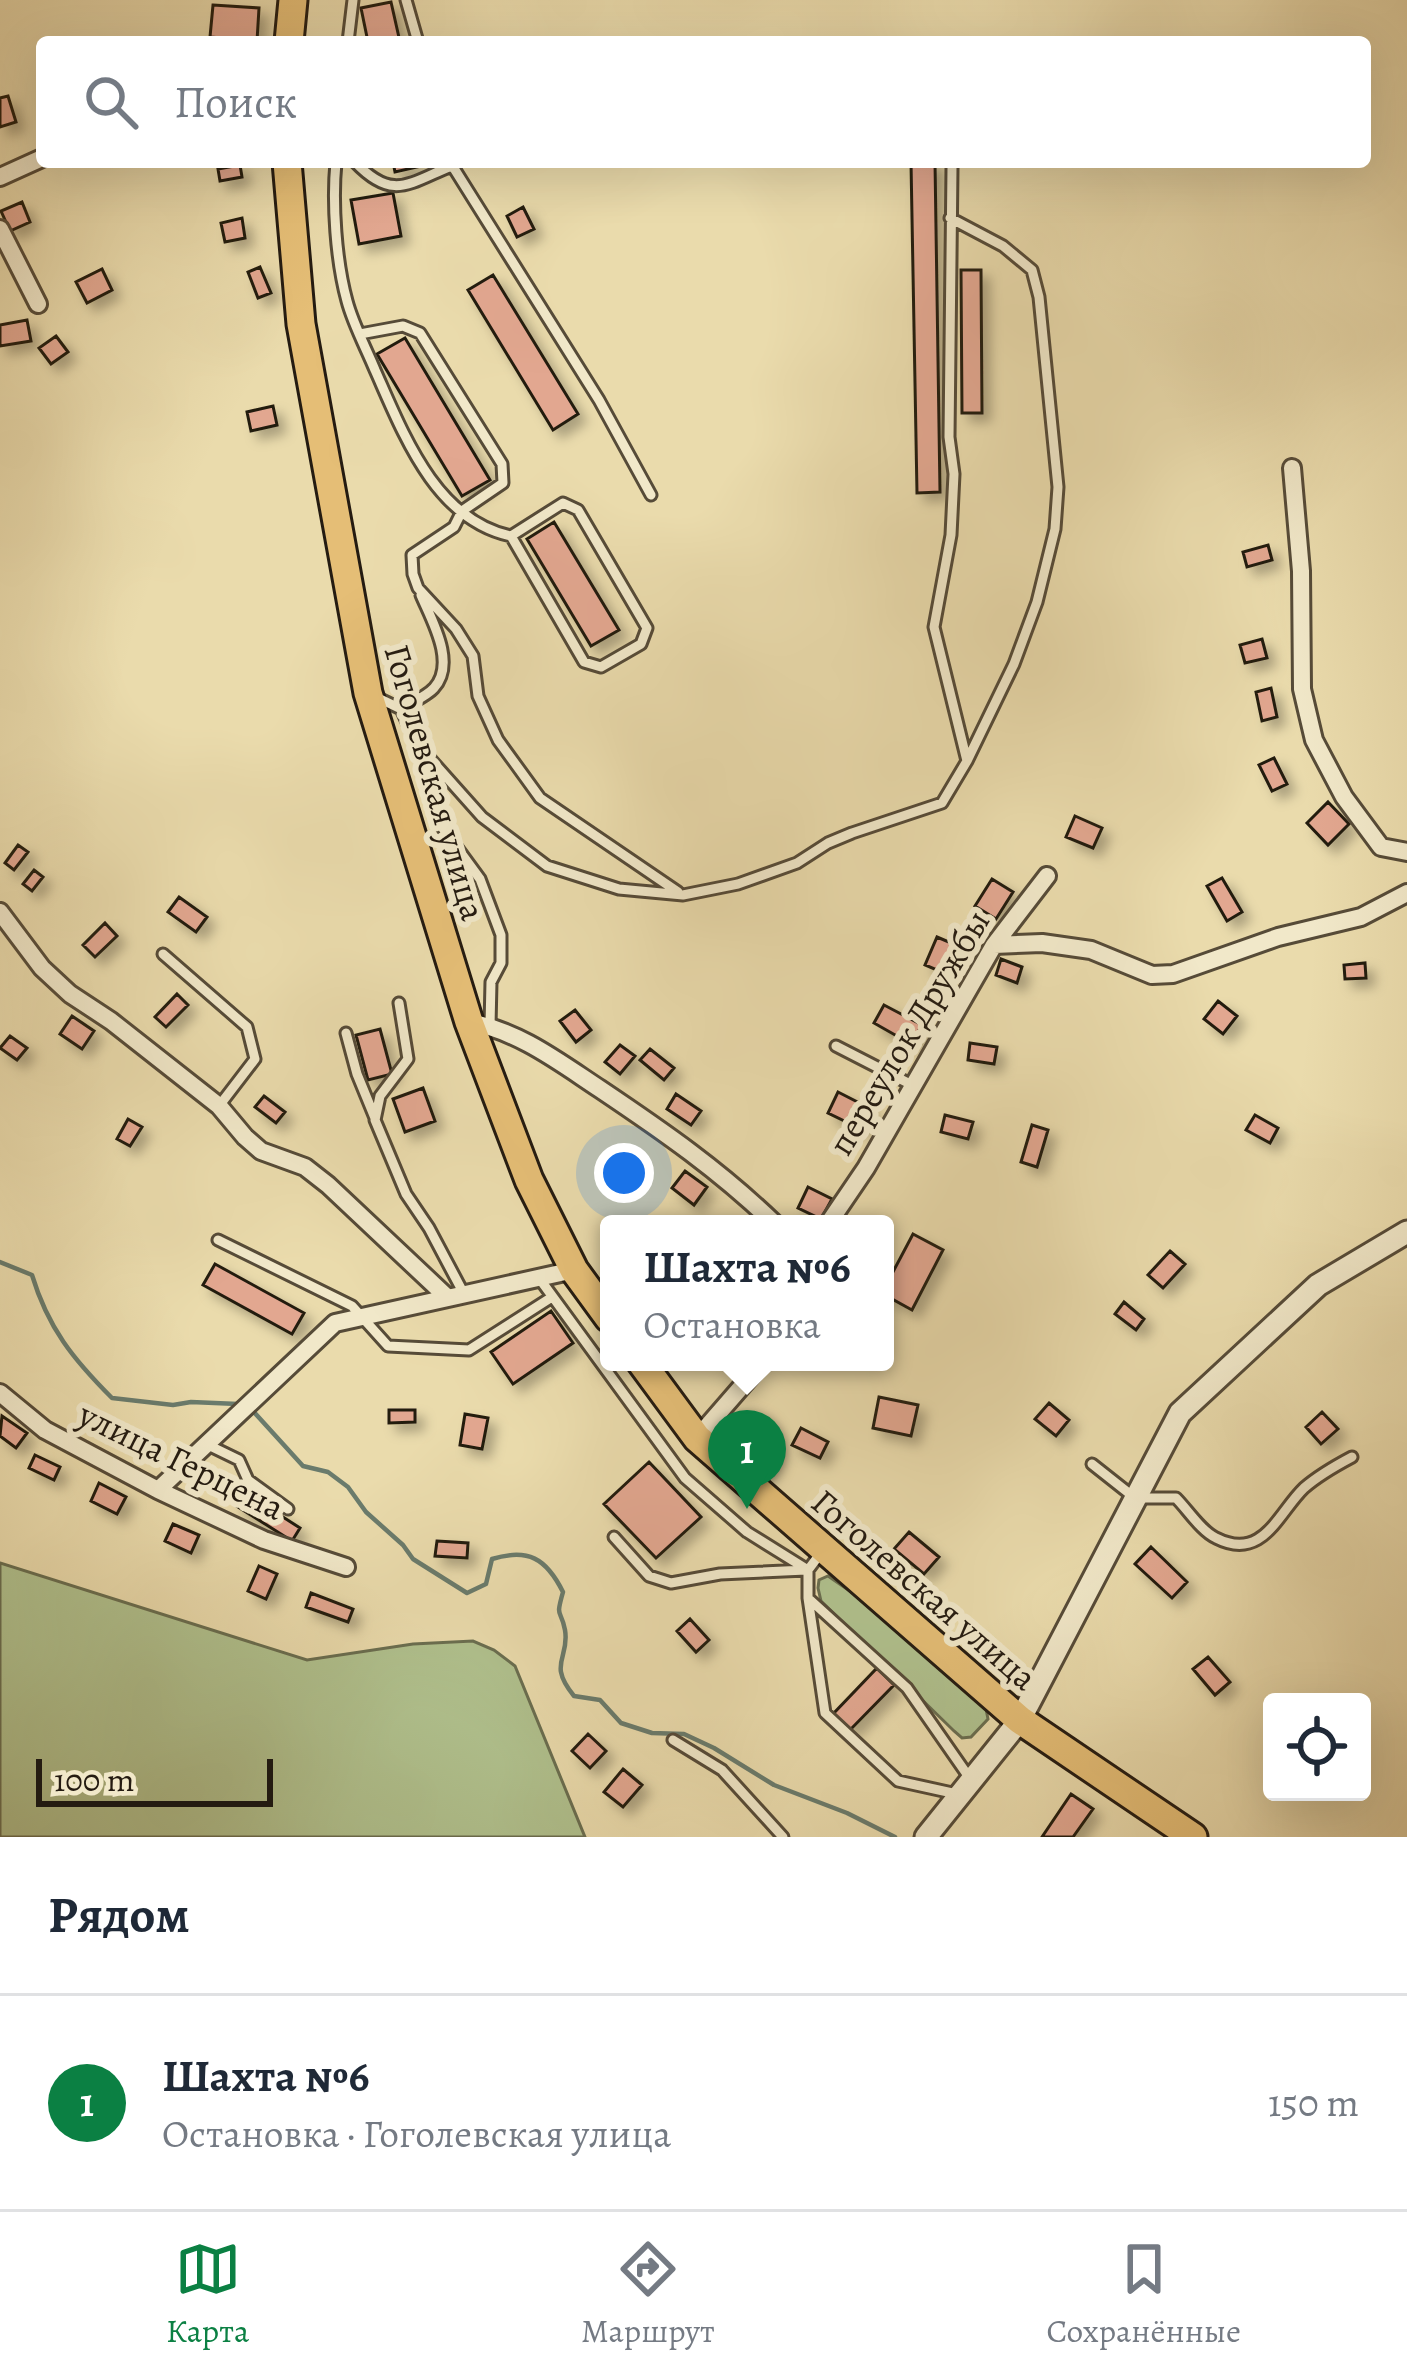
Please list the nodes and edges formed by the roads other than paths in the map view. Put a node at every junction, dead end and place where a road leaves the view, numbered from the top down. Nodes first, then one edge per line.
1 (293, 0) edge
2 (353, 0) edge
3 (406, 0) edge
4 (290, 36) edge
5 (346, 36) edge
6 (416, 36) edge
7 (36, 161) edge
8 (288, 168) edge
9 (335, 168) edge
10 (361, 168) edge
11 (441, 168) edge
12 (453, 168) edge
13 (952, 168) dead end
14 (0, 177) edge
15 (950, 218) junction
16 (0, 229) edge
17 (38, 304) dead end
18 (360, 334) junction
19 (1292, 468) dead end
20 (651, 495) dead end
21 (462, 511) junction
22 (512, 536) junction
23 (418, 588) junction
24 (368, 693) junction
25 (401, 709) junction
26 (417, 743) junction
27 (968, 761) junction
28 (1407, 852) edge
29 (1047, 876) dead end
30 (1407, 893) edge
31 (683, 896) junction
32 (0, 912) edge
33 (994, 945) junction
34 (163, 954) dead end
35 (399, 1003) dead end
36 (479, 1024) junction
37 (346, 1033) dead end
38 (836, 1046) dead end
39 (912, 1085) junction
40 (219, 1106) junction
41 (375, 1120) junction
42 (765, 1215) edge
43 (835, 1215) edge
44 (1407, 1232) edge
45 (218, 1240) dead end
46 (574, 1270) junction
47 (538, 1278) junction
48 (456, 1296) junction
49 (552, 1298) junction
50 (600, 1306) edge
51 (362, 1317) junction
52 (600, 1363) edge
53 (606, 1371) edge
54 (648, 1371) edge
55 (755, 1371) edge
56 (0, 1393) edge
57 (697, 1438) junction
58 (206, 1444) junction
59 (1352, 1457) dead end
60 (1092, 1464) dead end
61 (158, 1490) junction
62 (1135, 1498) junction
63 (288, 1509) dead end
64 (614, 1537) dead end
65 (816, 1560) junction
66 (346, 1567) dead end
67 (808, 1598) junction
68 (1020, 1720) junction
69 (673, 1740) dead end
70 (965, 1788) junction
71 (783, 1837) edge
72 (926, 1837) edge
73 (1193, 1837) edge

1 - 4 main road
2 - 5 lane
3 - 6 lane
7 - 14 street
8 - 24 main road, Гоголевская улица
9 - 18 lane
10 - 11 lane
12 - 20 lane
13 - 15 lane
15 - 27 lane
15 - 27 lane
16 - 17 street
18 - 21 lane
18 - 21 lane
19 - 28 street
21 - 22 lane
21 - 23 lane
22 - 22 lane
23 - 25 lane
23 - 31 lane
24 - 25 lane
24 - 36 main road, Гоголевская улица
25 - 26 lane
26 - 31 lane
26 - 36 lane
27 - 31 lane
29 - 33 street, переулок Дружбы
30 - 33 street
32 - 40 street
33 - 39 street, переулок Дружбы
34 - 40 lane
35 - 41 lane
36 - 42 street
36 - 46 main road, Гоголевская улица
37 - 41 lane
38 - 39 lane
39 - 43 street, переулок Дружбы
40 - 48 street
41 - 48 lane
44 - 62 street
45 - 51 lane
46 - 47 street
46 - 50 main road, Гоголевская улица
47 - 48 street
47 - 49 lane
48 - 51 street
49 - 51 lane
49 - 52 lane
51 - 58 street
53 - 65 lane
54 - 57 main road, Гоголевская улица
55 - 57 street
56 - 61 street, улица Герцена
57 - 65 main road, Гоголевская улица
58 - 61 street
58 - 63 lane
59 - 62 lane
60 - 62 lane
61 - 66 street, улица Герцена
62 - 68 street
64 - 65 lane
65 - 67 lane
65 - 68 main road, Гоголевская улица
67 - 70 lane
67 - 70 lane
68 - 70 street
68 - 73 main road, Гоголевская улица
69 - 71 lane
70 - 72 street

